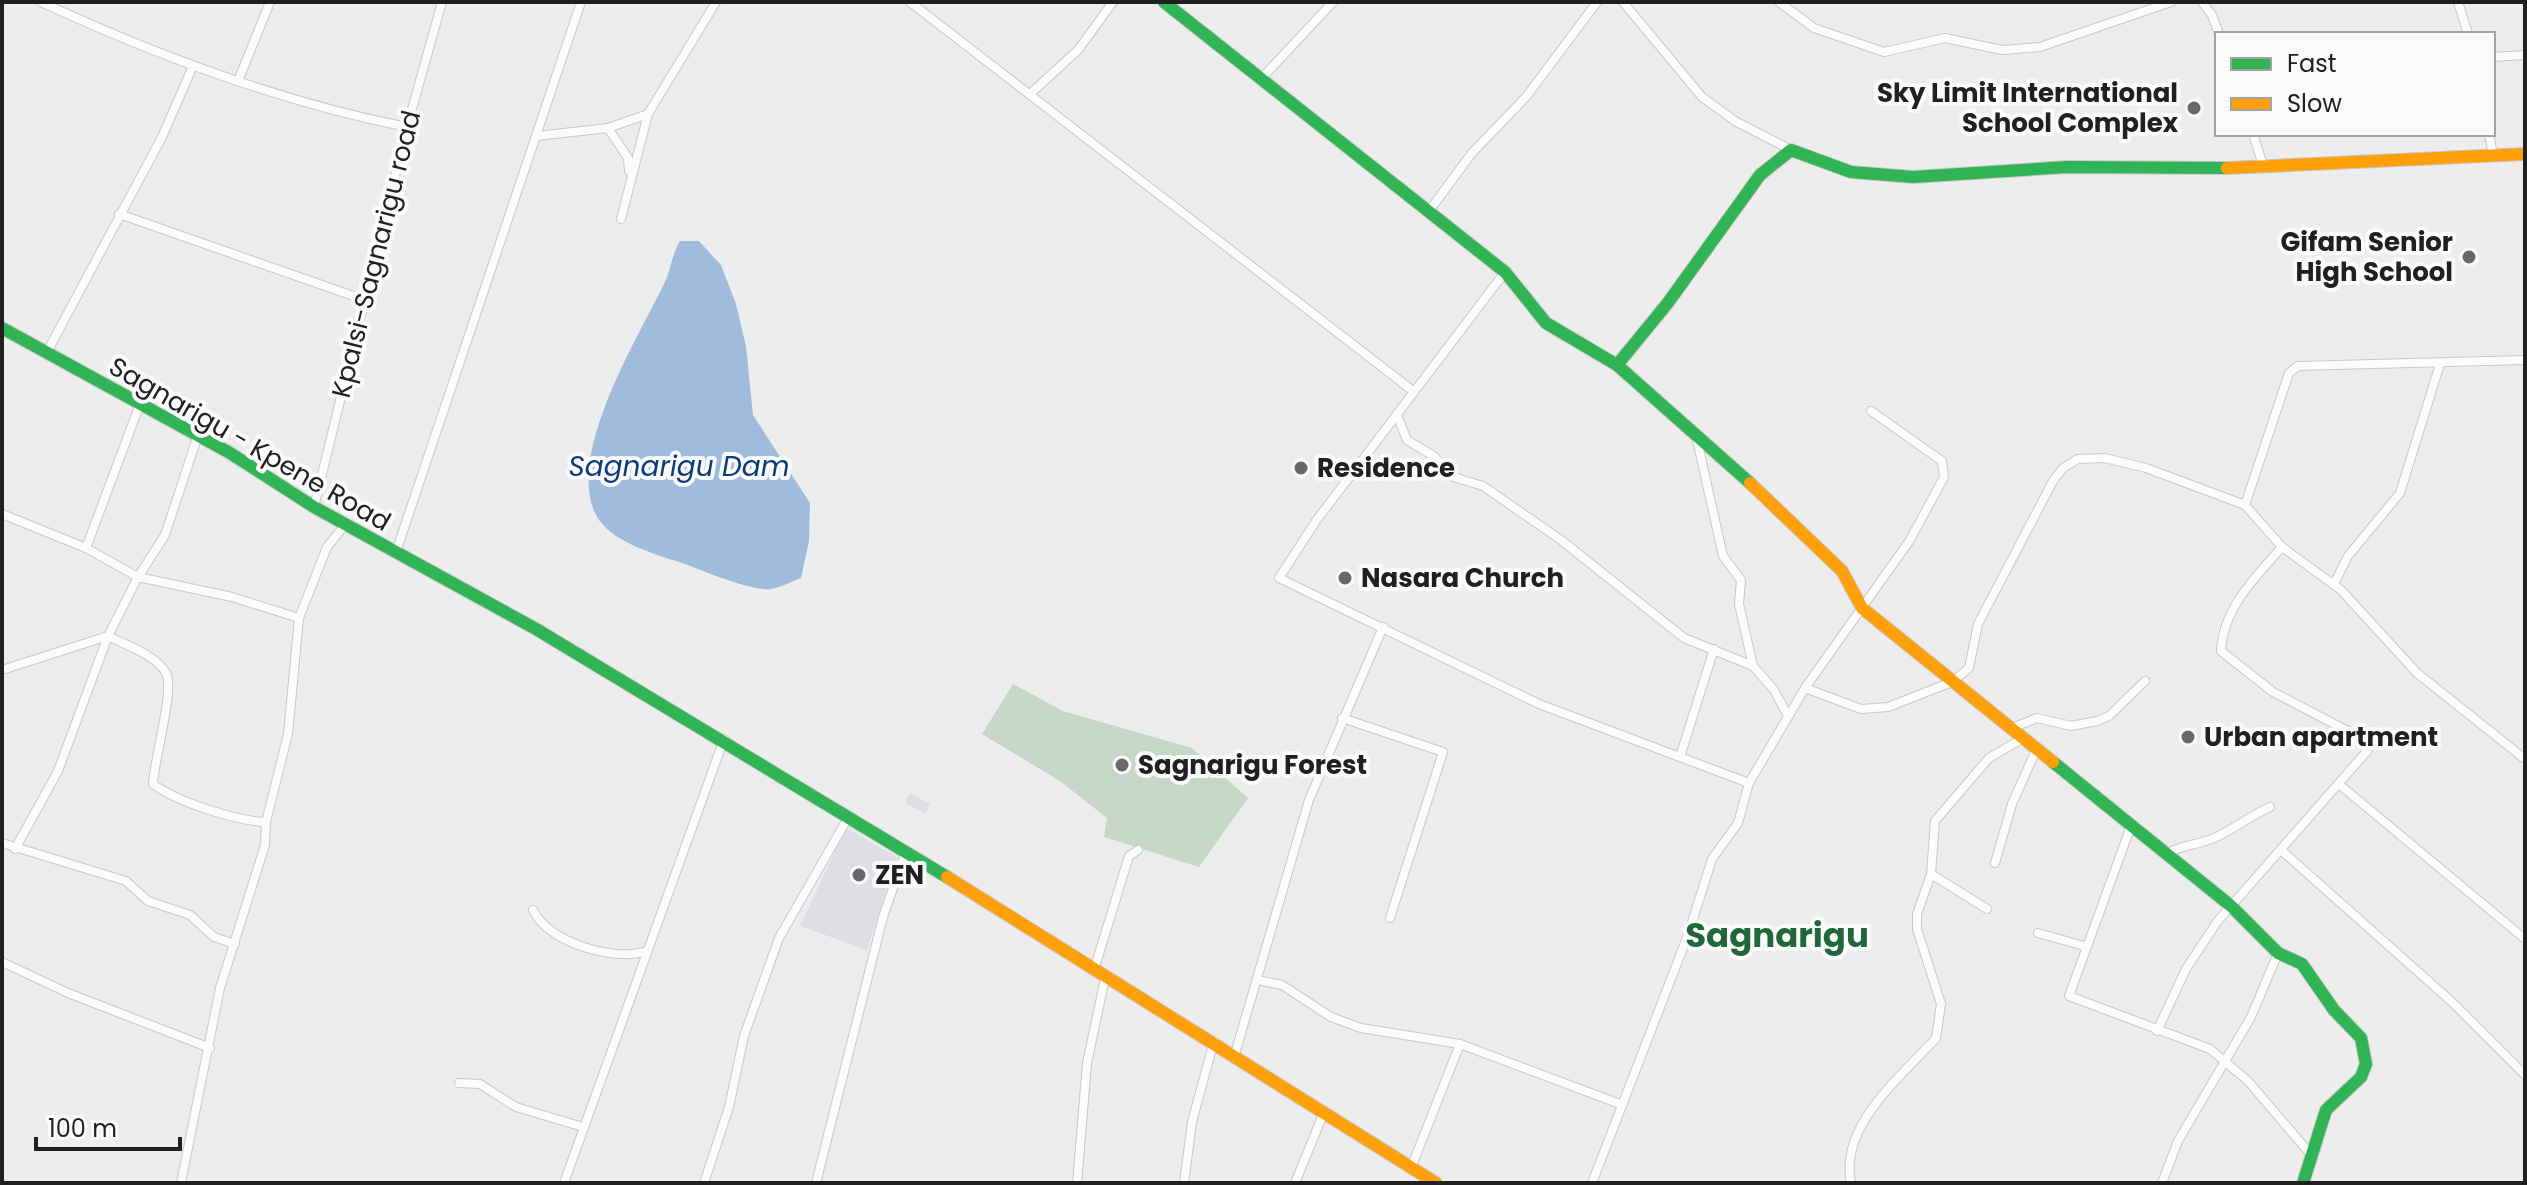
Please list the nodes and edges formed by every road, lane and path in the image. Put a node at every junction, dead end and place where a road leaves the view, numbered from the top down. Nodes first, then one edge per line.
1 (41, 2) edge
2 (270, 2) edge
3 (442, 2) edge
4 (581, 2) edge
5 (716, 2) edge
6 (910, 2) edge
7 (1113, 2) edge
8 (1164, 2) edge
9 (1333, 2) edge
10 (1597, 2) edge
11 (1623, 2) edge
12 (1779, 2) edge
13 (2171, 2) edge
14 (2202, 2) edge
15 (2458, 2) edge
16 (2218, 32) edge
17 (2467, 32) edge
18 (2525, 55) edge
19 (2495, 57) edge
20 (193, 66) junction
21 (1260, 80) junction
22 (238, 81) junction
23 (1030, 94) junction
24 (648, 114) junction
25 (407, 127) junction
26 (608, 128) junction
27 (537, 136) junction
28 (2254, 136) edge
29 (2489, 136) edge
30 (1791, 150) junction
31 (2525, 154) edge
32 (2493, 155) junction
33 (2264, 168) junction
34 (630, 180) junction
35 (1429, 211) junction
36 (119, 214) junction
37 (621, 219) dead end
38 (1505, 272) junction
39 (365, 300) junction
40 (2, 328) edge
41 (46, 354) junction
42 (2525, 360) edge
43 (2440, 364) junction
44 (1617, 365) junction
45 (1413, 391) junction
46 (140, 404) junction
47 (1871, 411) dead end
48 (1397, 415) junction
49 (198, 435) junction
50 (1697, 440) junction
51 (2245, 505) junction
52 (314, 507) junction
53 (2, 514) edge
54 (345, 525) junction
55 (2282, 547) junction
56 (86, 548) junction
57 (396, 552) junction
58 (138, 577) junction
59 (2334, 584) junction
60 (1862, 608) junction
61 (299, 618) junction
62 (1383, 627) junction
63 (108, 636) junction
64 (1714, 649) junction
65 (1753, 666) junction
66 (2, 670) edge
67 (2145, 681) dead end
68 (1952, 682) junction
69 (1805, 688) junction
70 (1788, 716) junction
71 (1342, 718) junction
72 (2012, 728) junction
73 (2025, 737) junction
74 (724, 739) junction
75 (2037, 748) junction
76 (1680, 757) junction
77 (2525, 759) edge
78 (1749, 783) junction
79 (2340, 785) junction
80 (2270, 807) dead end
81 (849, 816) junction
82 (266, 822) junction
83 (2131, 826) junction
84 (2, 843) edge
85 (15, 849) junction
86 (1138, 850) dead end
87 (2281, 850) junction
88 (906, 851) junction
89 (2166, 854) junction
90 (1995, 863) dead end
91 (1931, 874) junction
92 (2231, 906) junction
93 (1987, 909) dead end
94 (533, 910) dead end
95 (1390, 918) dead end
96 (2038, 933) dead end
97 (2525, 939) edge
98 (235, 944) junction
99 (2084, 946) junction
100 (647, 951) junction
101 (2278, 953) junction
102 (2, 962) edge
103 (1101, 970) junction
104 (1257, 980) junction
105 (2157, 1031) junction
106 (1214, 1041) junction
107 (1460, 1044) junction
108 (210, 1048) junction
109 (1235, 1054) junction
110 (2227, 1062) junction
111 (2525, 1075) edge
112 (459, 1083) dead end
113 (1620, 1104) junction
114 (1324, 1112) junction
115 (583, 1127) junction
116 (2312, 1156) junction
117 (1411, 1168) junction
118 (181, 1183) edge
119 (564, 1183) edge
120 (704, 1183) edge
121 (816, 1183) edge
122 (1077, 1183) edge
123 (1184, 1183) edge
124 (1295, 1183) edge
125 (1436, 1183) edge
126 (1592, 1183) edge
127 (1851, 1183) edge
128 (2162, 1183) edge
129 (2303, 1183) edge

1 - 20 street
2 - 22 street
3 - 25 street, Kpalsi-Sagnarigu road
4 - 27 street
5 - 24 street
6 - 23 street
7 - 23 street
8 - 21 street
9 - 21 street
10 - 35 street
11 - 30 street
12 - 13 street
14 - 16 street
15 - 17 street
18 - 19 street
20 - 22 street
20 - 36 street
21 - 35 street
22 - 25 street
23 - 45 street
24 - 26 street
24 - 34 street
25 - 39 street, Kpalsi-Sagnarigu road
26 - 27 street
26 - 34 street
27 - 57 street
28 - 33 street
29 - 32 street
30 - 33 street
30 - 44 street
31 - 32 street
32 - 33 street
34 - 37 street
35 - 38 street
36 - 39 street
36 - 41 street
38 - 44 street
38 - 45 street
39 - 52 street, Kpalsi-Sagnarigu road
40 - 41 street, Sagnarigu - Kpene Road
41 - 46 street, Sagnarigu - Kpene Road
42 - 43 street
43 - 51 street
43 - 59 street
44 - 50 street
45 - 48 street
46 - 49 street, Sagnarigu - Kpene Road
46 - 56 street
47 - 60 street
48 - 62 street
48 - 64 street
49 - 52 street, Sagnarigu - Kpene Road
49 - 58 street
50 - 60 street
50 - 65 street
51 - 55 street
51 - 68 street
52 - 54 street, Sagnarigu - Kpene Road
53 - 56 street
54 - 57 street, Sagnarigu - Kpene Road
54 - 61 street
55 - 59 street
55 - 79 street
56 - 58 street
57 - 74 street, Sagnarigu - Kpene Road
58 - 61 street
58 - 63 street
59 - 77 street
60 - 68 street
60 - 69 street
61 - 82 street
62 - 71 street
62 - 76 street
63 - 66 street
63 - 82 street
63 - 85 street
64 - 65 street
64 - 76 street
65 - 70 street
67 - 72 street
68 - 69 street
68 - 72 street
69 - 70 street
70 - 78 street
71 - 95 street
71 - 104 street
72 - 73 street
73 - 75 street
73 - 91 street
74 - 81 street, Sagnarigu - Kpene Road
74 - 100 street
75 - 83 street
75 - 90 street
76 - 78 street
78 - 113 street
79 - 87 street
79 - 97 street
80 - 89 street
81 - 88 street, Sagnarigu - Kpene Road
81 - 120 street
82 - 98 street
83 - 89 street
83 - 99 street
84 - 85 street
85 - 98 street
86 - 103 street
87 - 92 street
87 - 111 street
88 - 103 street, Sagnarigu - Kpene Road
88 - 121 street
89 - 92 street
91 - 93 street
91 - 127 street
92 - 101 street
92 - 105 street
94 - 100 street
96 - 99 street
98 - 108 street
99 - 105 street
100 - 115 street
101 - 110 street
101 - 116 street
102 - 108 street
103 - 106 street, Sagnarigu - Kpene Road
103 - 122 street
104 - 107 street
104 - 109 street
105 - 110 street
106 - 109 street, Sagnarigu - Kpene Road
106 - 123 street
107 - 113 street
107 - 117 street
108 - 118 street
109 - 114 street, Sagnarigu - Kpene Road
110 - 116 street
110 - 128 street
112 - 115 street
113 - 126 street
114 - 117 street, Sagnarigu - Kpene Road
114 - 124 street
115 - 119 street
116 - 129 street
117 - 125 street, Sagnarigu - Kpene Road

